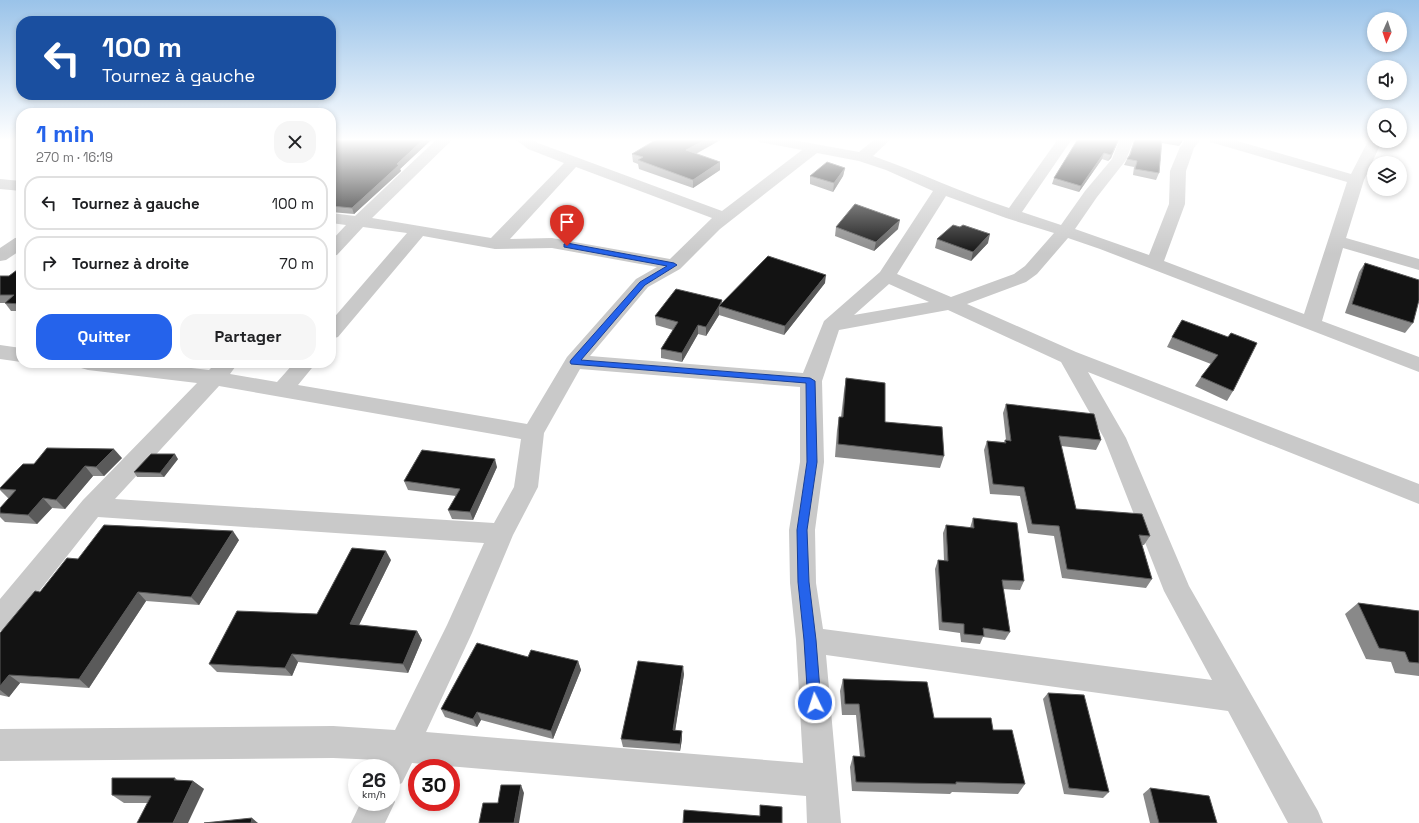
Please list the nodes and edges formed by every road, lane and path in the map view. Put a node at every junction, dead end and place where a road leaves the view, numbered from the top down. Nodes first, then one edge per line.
1 (404, 177) edge
2 (558, 177) edge
3 (618, 177) edge
4 (776, 177) edge
5 (917, 177) edge
6 (1038, 177) edge
7 (1105, 177) edge
8 (1178, 177) edge
9 (1347, 177) edge
10 (1356, 180) joint
11 (0, 184) edge
12 (16, 186) edge
13 (943, 188) junction
14 (1012, 215) junction
15 (724, 217) junction
16 (336, 219) edge
17 (359, 221) junction
18 (419, 230) junction
19 (1064, 232) junction
20 (1337, 241) junction
21 (495, 244) junction
22 (16, 245) edge
23 (336, 246) edge
24 (0, 256) edge
25 (1154, 264) junction
26 (674, 265) junction
27 (1419, 265) edge
28 (887, 276) junction
29 (973, 295) junction
30 (950, 304) junction
31 (983, 319) junction
32 (1311, 323) junction
33 (831, 325) junction
34 (336, 328) edge
35 (0, 352) edge
36 (16, 354) edge
37 (1069, 357) junction
38 (574, 362) junction
39 (1419, 365) edge
40 (171, 368) edge
41 (302, 368) edge
42 (221, 371) edge
43 (810, 381) junction
44 (283, 389) junction
45 (533, 433) junction
46 (1419, 494) edge
47 (92, 507) junction
48 (501, 534) junction
49 (0, 619) edge
50 (810, 640) junction
51 (1236, 698) junction
52 (0, 745) edge
53 (397, 759) edge
54 (400, 759) edge
55 (820, 780) junction
56 (374, 811) edge
57 (368, 823) edge
58 (824, 823) edge
59 (1306, 823) edge

1 - 17 street
2 - 21 street
3 - 15 street
4 - 15 street
5 - 13 street
6 - 14 street
7 - 19 street
8 - 25 street
9 - 10 street
10 - 20 street
11 - 12 street
13 - 14 street
13 - 28 street
14 - 19 street
15 - 26 street
16 - 17 street
17 - 18 street
17 - 23 street
18 - 21 street
18 - 34 street
19 - 25 street
19 - 29 street
20 - 27 street
20 - 32 street
21 - 26 street
22 - 24 street
25 - 32 street
26 - 38 street
28 - 30 street
28 - 33 street
29 - 30 street
29 - 31 street
30 - 31 street
30 - 33 street
31 - 37 street
32 - 39 street
33 - 43 street
35 - 36 street
37 - 46 street
37 - 51 street
38 - 43 street
38 - 45 street
40 - 42 street
41 - 44 street
42 - 44 street
42 - 47 street
43 - 50 street
44 - 45 street
45 - 48 street
47 - 48 street
47 - 49 street
48 - 53 street
50 - 51 street
50 - 55 street
51 - 59 street
52 - 53 street
54 - 55 street
55 - 58 street
56 - 57 street

